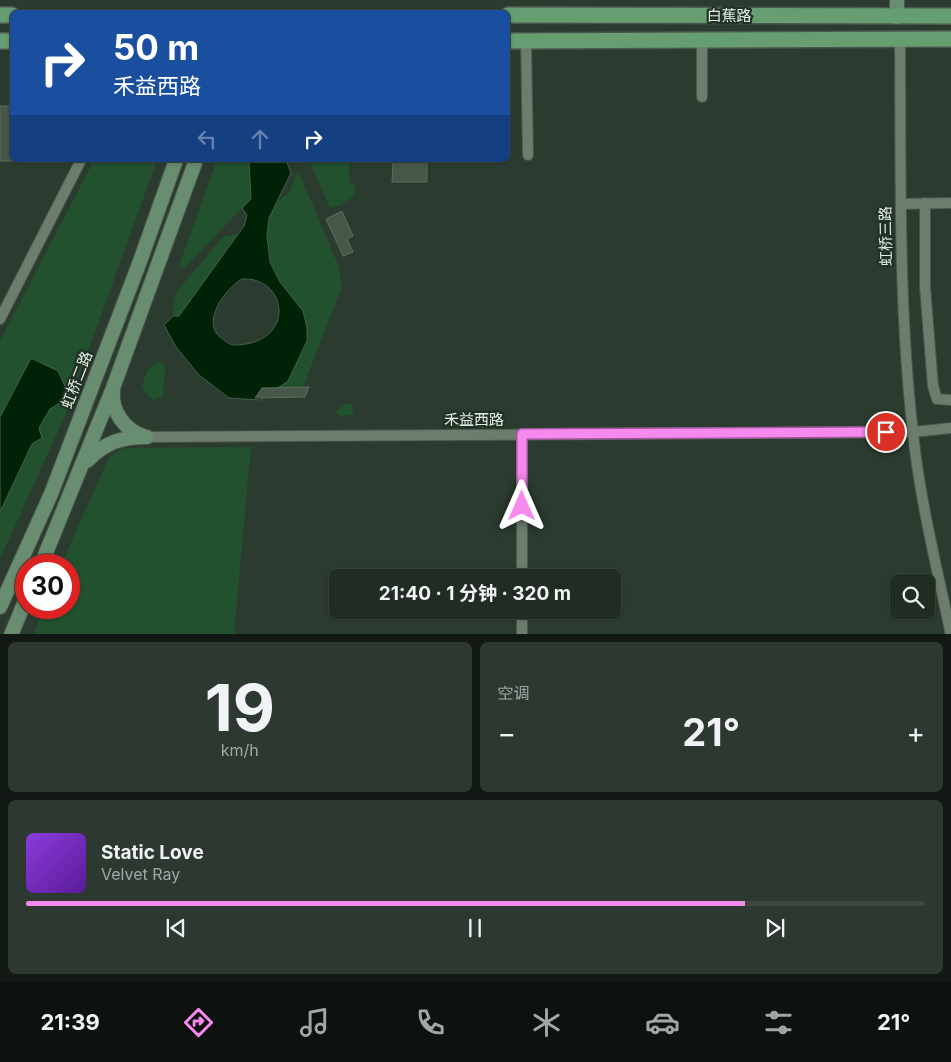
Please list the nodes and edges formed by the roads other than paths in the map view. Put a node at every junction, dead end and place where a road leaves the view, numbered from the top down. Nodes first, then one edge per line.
1 (897, 0) edge
2 (510, 15) edge
3 (951, 16) edge
4 (897, 17) junction
5 (900, 39) junction
6 (951, 39) edge
7 (526, 40) junction
8 (702, 40) junction
9 (510, 41) edge
10 (702, 97) dead end
11 (528, 155) dead end
12 (80, 162) edge
13 (175, 162) edge
14 (195, 162) edge
15 (925, 203) junction
16 (951, 203) edge
17 (901, 204) junction
18 (0, 320) edge
19 (113, 388) junction
20 (951, 400) edge
21 (951, 428) edge
22 (913, 432) junction
23 (522, 434) junction
24 (146, 437) junction
25 (80, 473) junction
26 (46, 554) edge
27 (522, 569) edge
28 (0, 607) edge
29 (18, 619) edge
30 (522, 619) edge
31 (14, 631) edge
32 (522, 634) edge
33 (946, 634) edge
34 (950, 634) edge

1 - 4 street
2 - 4 main road, 白蕉路
3 - 4 main road, 白蕉路
5 - 6 main road, 白蕉路
5 - 8 main road, 白蕉路
5 - 17 street, 虹桥三路
7 - 8 main road, 白蕉路
7 - 9 main road, 白蕉路
7 - 11 street
8 - 10 street
12 - 18 street
13 - 28 street, 虹桥二路
14 - 19 street
15 - 16 street
15 - 17 street
15 - 20 street
17 - 22 street, 虹桥三路
19 - 24 street
19 - 25 street
21 - 22 street, 禾益西路
22 - 23 street, 禾益西路
22 - 33 street, 虹桥三路
22 - 34 street, 虹桥三路
23 - 24 street, 禾益西路
23 - 27 street
24 - 25 street
25 - 26 street
29 - 31 street
30 - 32 street

